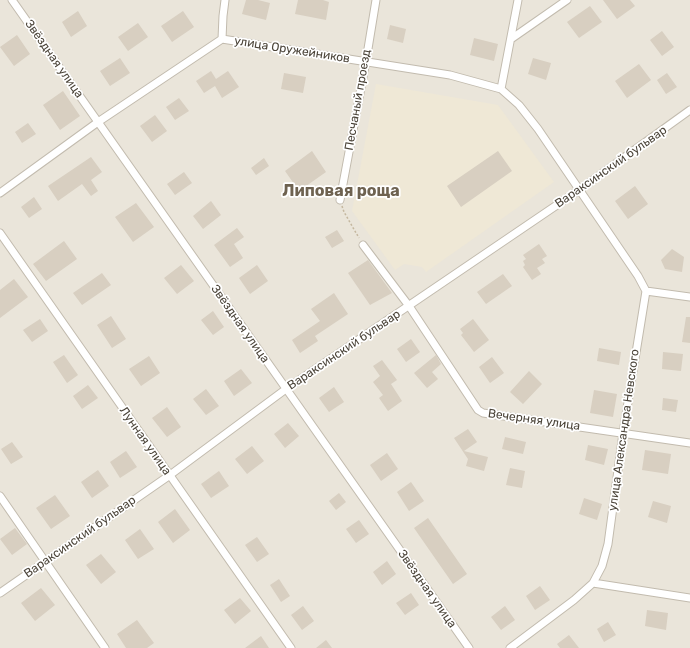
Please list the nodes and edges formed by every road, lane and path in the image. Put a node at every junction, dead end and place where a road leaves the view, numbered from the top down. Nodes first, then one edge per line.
1 (226, 0) edge
2 (376, 0) edge
3 (518, 0) edge
4 (567, 0) edge
5 (14, 1) edge
6 (222, 39) junction
7 (511, 39) junction
8 (366, 61) junction
9 (501, 89) junction
10 (690, 110) edge
11 (98, 122) junction
12 (579, 190) junction
13 (0, 193) edge
14 (340, 200) joint
15 (0, 233) edge
16 (363, 245) joint
17 (646, 291) junction
18 (690, 297) edge
19 (409, 306) junction
20 (286, 389) junction
21 (623, 433) junction
22 (690, 443) edge
23 (170, 475) junction
24 (0, 496) edge
25 (46, 560) junction
26 (593, 583) junction
27 (0, 593) edge
28 (690, 598) edge
29 (105, 648) edge
30 (291, 648) edge
31 (469, 648) edge
32 (510, 648) edge

1 - 6 street
2 - 8 street, Песчаный проезд
3 - 7 street
4 - 7 street
5 - 11 street, Звёздная улица
6 - 8 street, улица Оружейников
6 - 11 street, улица Оружейников
7 - 9 street
8 - 9 street, улица Оружейников
8 - 14 street, Песчаный проезд
9 - 12 street, улица Оружейников
10 - 12 street, Вараксинский бульвар
11 - 13 street, улица Оружейников
11 - 20 street, Звёздная улица
12 - 17 street
12 - 19 street, Вараксинский бульвар
14 - 16 path
15 - 23 street, Лунная улица
16 - 19 street
17 - 18 street
17 - 21 street, улица Александра Невского
19 - 20 street, Вараксинский бульвар
19 - 21 street, Вечерняя улица
20 - 23 street, Вараксинский бульвар
20 - 31 street, Звёздная улица
21 - 22 street, Вечерняя улица
21 - 26 street, улица Александра Невского
23 - 25 street, Вараксинский бульвар
23 - 30 street, Лунная улица
24 - 25 street
25 - 27 street, Вараксинский бульвар
25 - 29 street
26 - 28 street
26 - 32 street, улица Александра Невского

